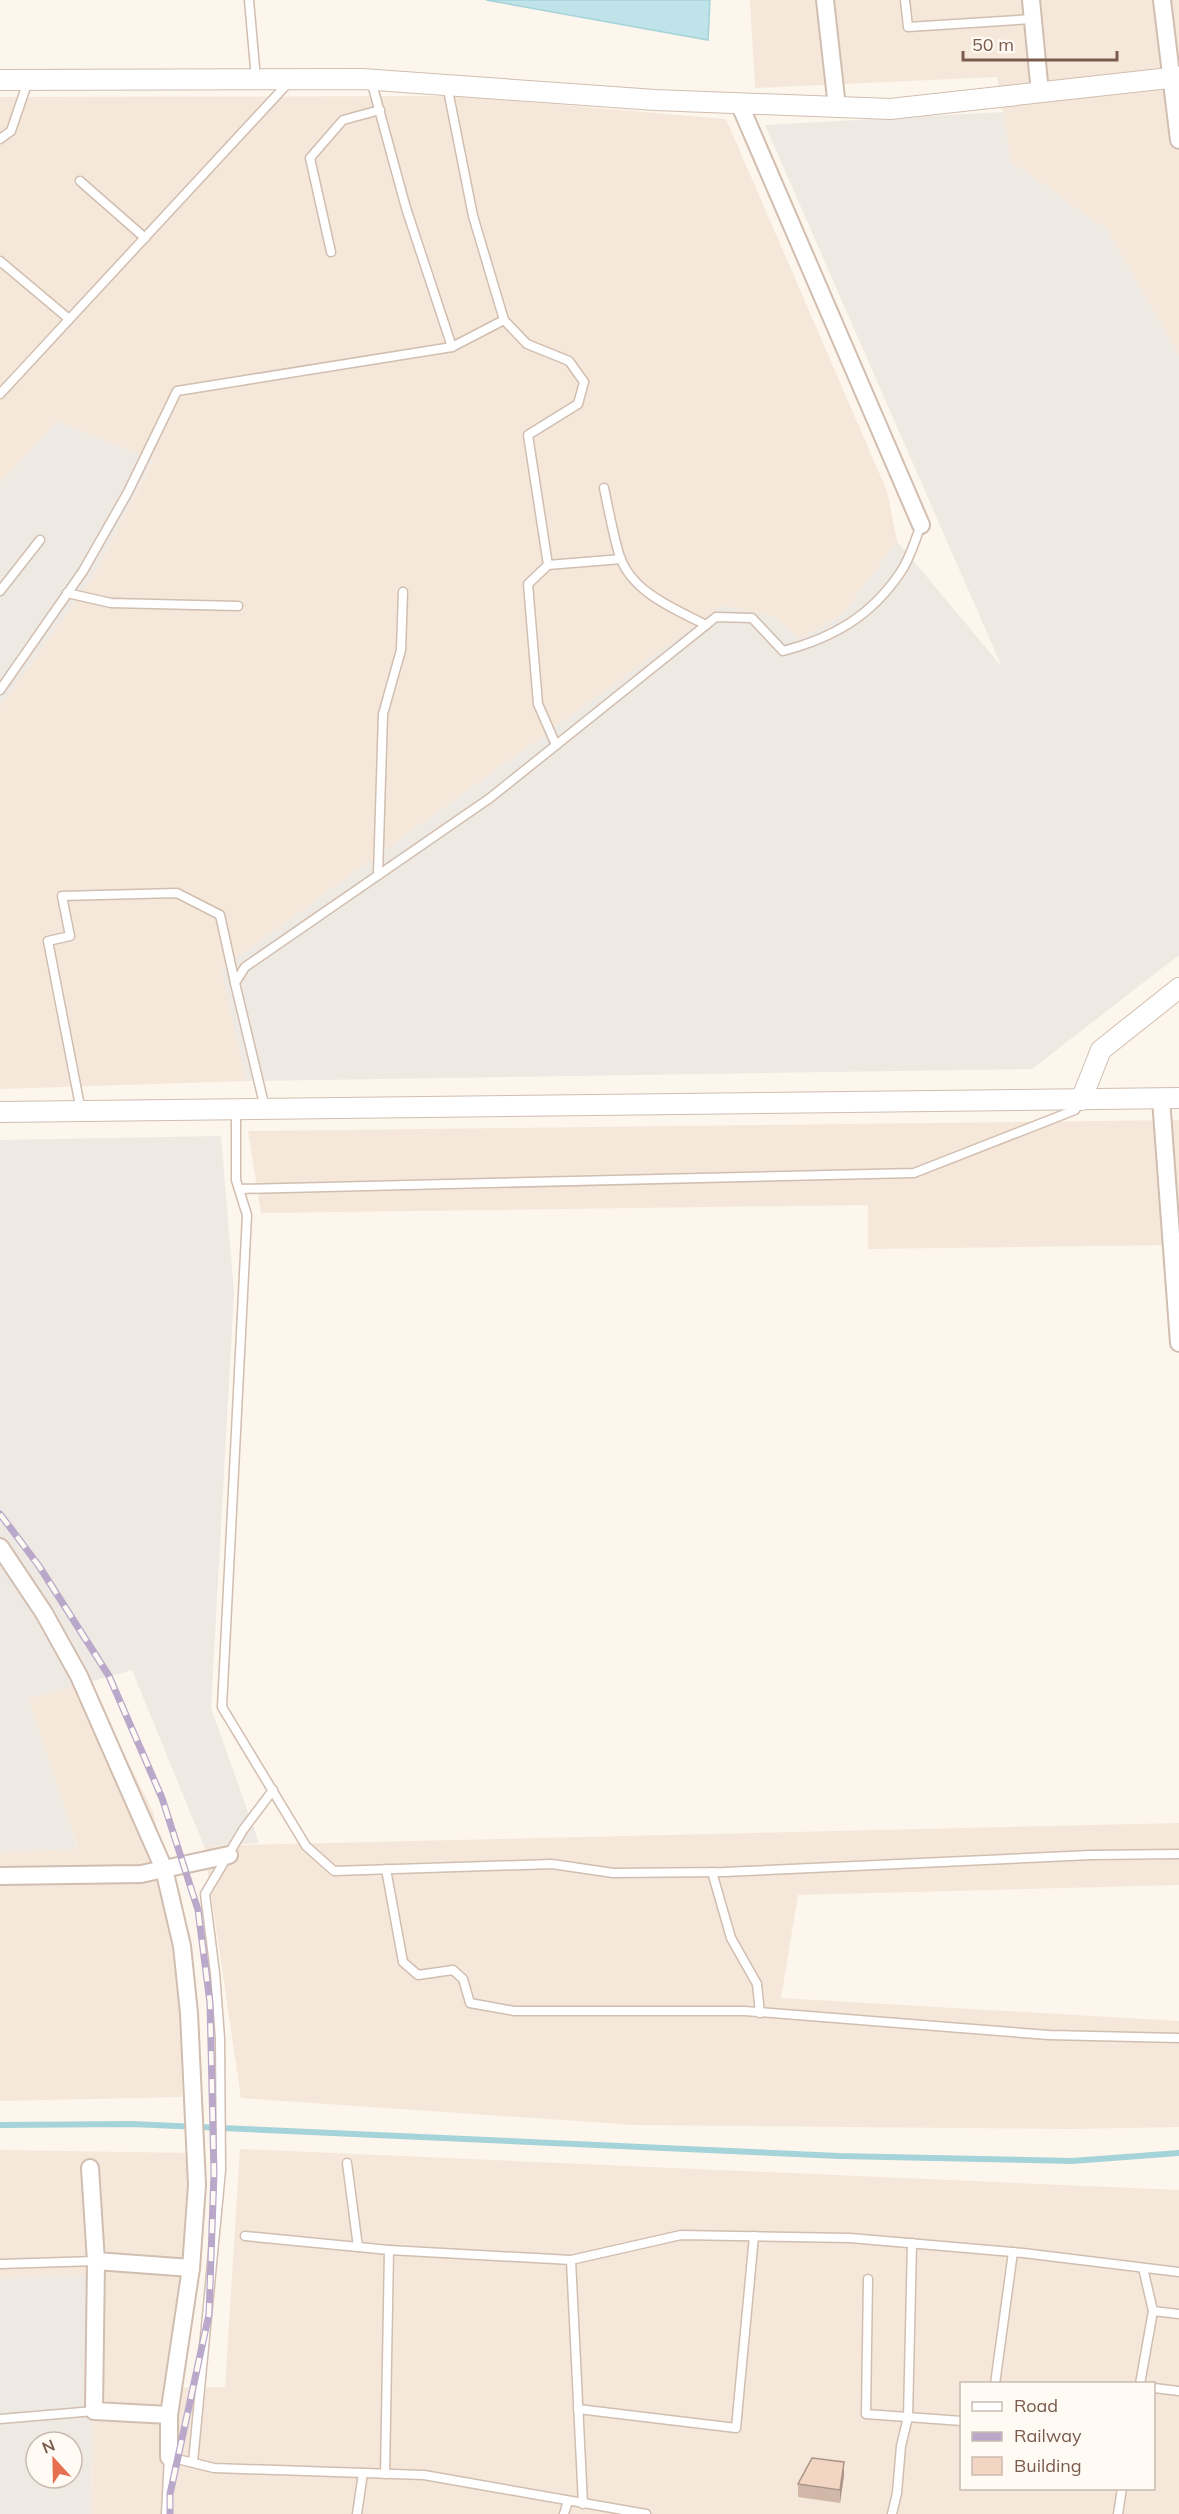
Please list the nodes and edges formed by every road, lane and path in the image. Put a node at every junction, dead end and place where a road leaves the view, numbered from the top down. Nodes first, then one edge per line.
1 (249, 0) edge
2 (825, 0) edge
3 (905, 0) edge
4 (1030, 0) edge
5 (1162, 0) edge
6 (1032, 20) junction
7 (1175, 77) edge
8 (256, 79) junction
9 (292, 79) junction
10 (371, 79) junction
11 (0, 80) edge
12 (28, 80) junction
13 (447, 85) junction
14 (1040, 93) junction
15 (739, 103) junction
16 (837, 107) junction
17 (380, 110) junction
18 (0, 139) edge
19 (1179, 140) edge
20 (80, 181) dead end
21 (145, 238) junction
22 (331, 252) dead end
23 (0, 261) edge
24 (69, 319) junction
25 (504, 320) junction
26 (452, 347) junction
27 (0, 394) edge
28 (604, 488) dead end
29 (921, 525) joint
30 (40, 540) dead end
31 (621, 559) junction
32 (548, 565) junction
33 (0, 591) edge
34 (403, 592) dead end
35 (67, 593) junction
36 (238, 606) dead end
37 (706, 625) junction
38 (0, 690) edge
39 (556, 745) junction
40 (378, 875) junction
41 (235, 983) junction
42 (1179, 988) edge
43 (1170, 1099) edge
44 (1082, 1100) junction
45 (236, 1109) junction
46 (265, 1109) junction
47 (81, 1111) junction
48 (0, 1112) edge
49 (1172, 1160) edge
50 (239, 1189) junction
51 (1178, 1307) edge
52 (1179, 1343) edge
53 (0, 1547) edge
54 (273, 1790) junction
55 (1179, 1854) edge
56 (229, 1855) junction
57 (164, 1869) junction
58 (386, 1869) junction
59 (712, 1872) junction
60 (0, 1876) edge
61 (760, 2013) junction
62 (1179, 2038) edge
63 (346, 2163) dead end
64 (90, 2168) dead end
65 (245, 2236) dead end
66 (754, 2236) junction
67 (912, 2243) junction
68 (358, 2247) junction
69 (389, 2250) junction
70 (1013, 2252) junction
71 (571, 2260) junction
72 (96, 2261) junction
73 (0, 2264) edge
74 (191, 2268) junction
75 (1143, 2268) junction
76 (1179, 2272) edge
77 (868, 2279) dead end
78 (1153, 2311) junction
79 (1179, 2314) edge
80 (995, 2382) edge
81 (1140, 2382) edge
82 (1155, 2388) edge
83 (1179, 2391) edge
84 (578, 2409) junction
85 (94, 2411) junction
86 (169, 2415) junction
87 (908, 2417) junction
88 (0, 2419) edge
89 (960, 2421) edge
90 (169, 2457) junction
91 (193, 2462) junction
92 (363, 2473) junction
93 (385, 2474) junction
94 (1122, 2490) edge
95 (568, 2501) junction
96 (583, 2504) junction
97 (166, 2514) edge
98 (357, 2514) edge
99 (564, 2514) edge
100 (646, 2514) edge
101 (892, 2514) edge
102 (1118, 2514) edge

1 - 8 lane
2 - 16 street
3 - 6 lane
4 - 6 street
5 - 7 street
6 - 14 street
7 - 14 street
7 - 19 street
8 - 9 street
8 - 12 street
9 - 10 street
9 - 21 lane
10 - 13 street
10 - 17 lane
11 - 12 street
12 - 18 lane
13 - 15 street
13 - 25 lane
14 - 16 street
15 - 16 street
15 - 29 street
17 - 22 lane
17 - 26 lane
20 - 21 lane
21 - 24 lane
23 - 24 lane
24 - 27 lane
25 - 26 lane
25 - 32 lane
26 - 35 lane
28 - 31 lane
29 - 37 lane
30 - 33 lane
31 - 32 lane
31 - 37 lane
32 - 39 lane
34 - 40 lane
35 - 36 lane
35 - 38 lane
37 - 39 lane
39 - 40 lane
40 - 41 lane
41 - 46 lane
41 - 47 lane
42 - 44 street
43 - 44 street
43 - 49 street
44 - 46 street
44 - 50 lane
45 - 46 street
45 - 47 street
45 - 50 lane
47 - 48 street
49 - 51 street
50 - 54 lane
51 - 52 street
53 - 57 street
54 - 56 lane
54 - 58 lane
55 - 59 lane
56 - 57 street
56 - 91 lane
57 - 60 street
57 - 74 street
58 - 59 lane
58 - 61 lane
59 - 61 lane
61 - 62 lane
63 - 68 lane
64 - 72 street
65 - 68 lane
66 - 67 lane
66 - 71 lane
66 - 84 lane
67 - 70 lane
67 - 87 lane
68 - 69 lane
69 - 71 lane
69 - 93 lane
70 - 75 lane
70 - 80 lane
71 - 84 lane
72 - 73 lane
72 - 74 street
72 - 85 street
74 - 86 street
75 - 76 lane
75 - 78 lane
77 - 87 lane
78 - 79 lane
78 - 81 lane
82 - 83 lane
84 - 96 lane
85 - 86 street
85 - 88 lane
86 - 90 street
87 - 89 lane
87 - 101 lane
90 - 91 lane
90 - 97 lane
91 - 92 lane
92 - 93 lane
92 - 98 lane
93 - 95 lane
94 - 102 lane
95 - 96 lane
95 - 99 lane
96 - 100 lane

